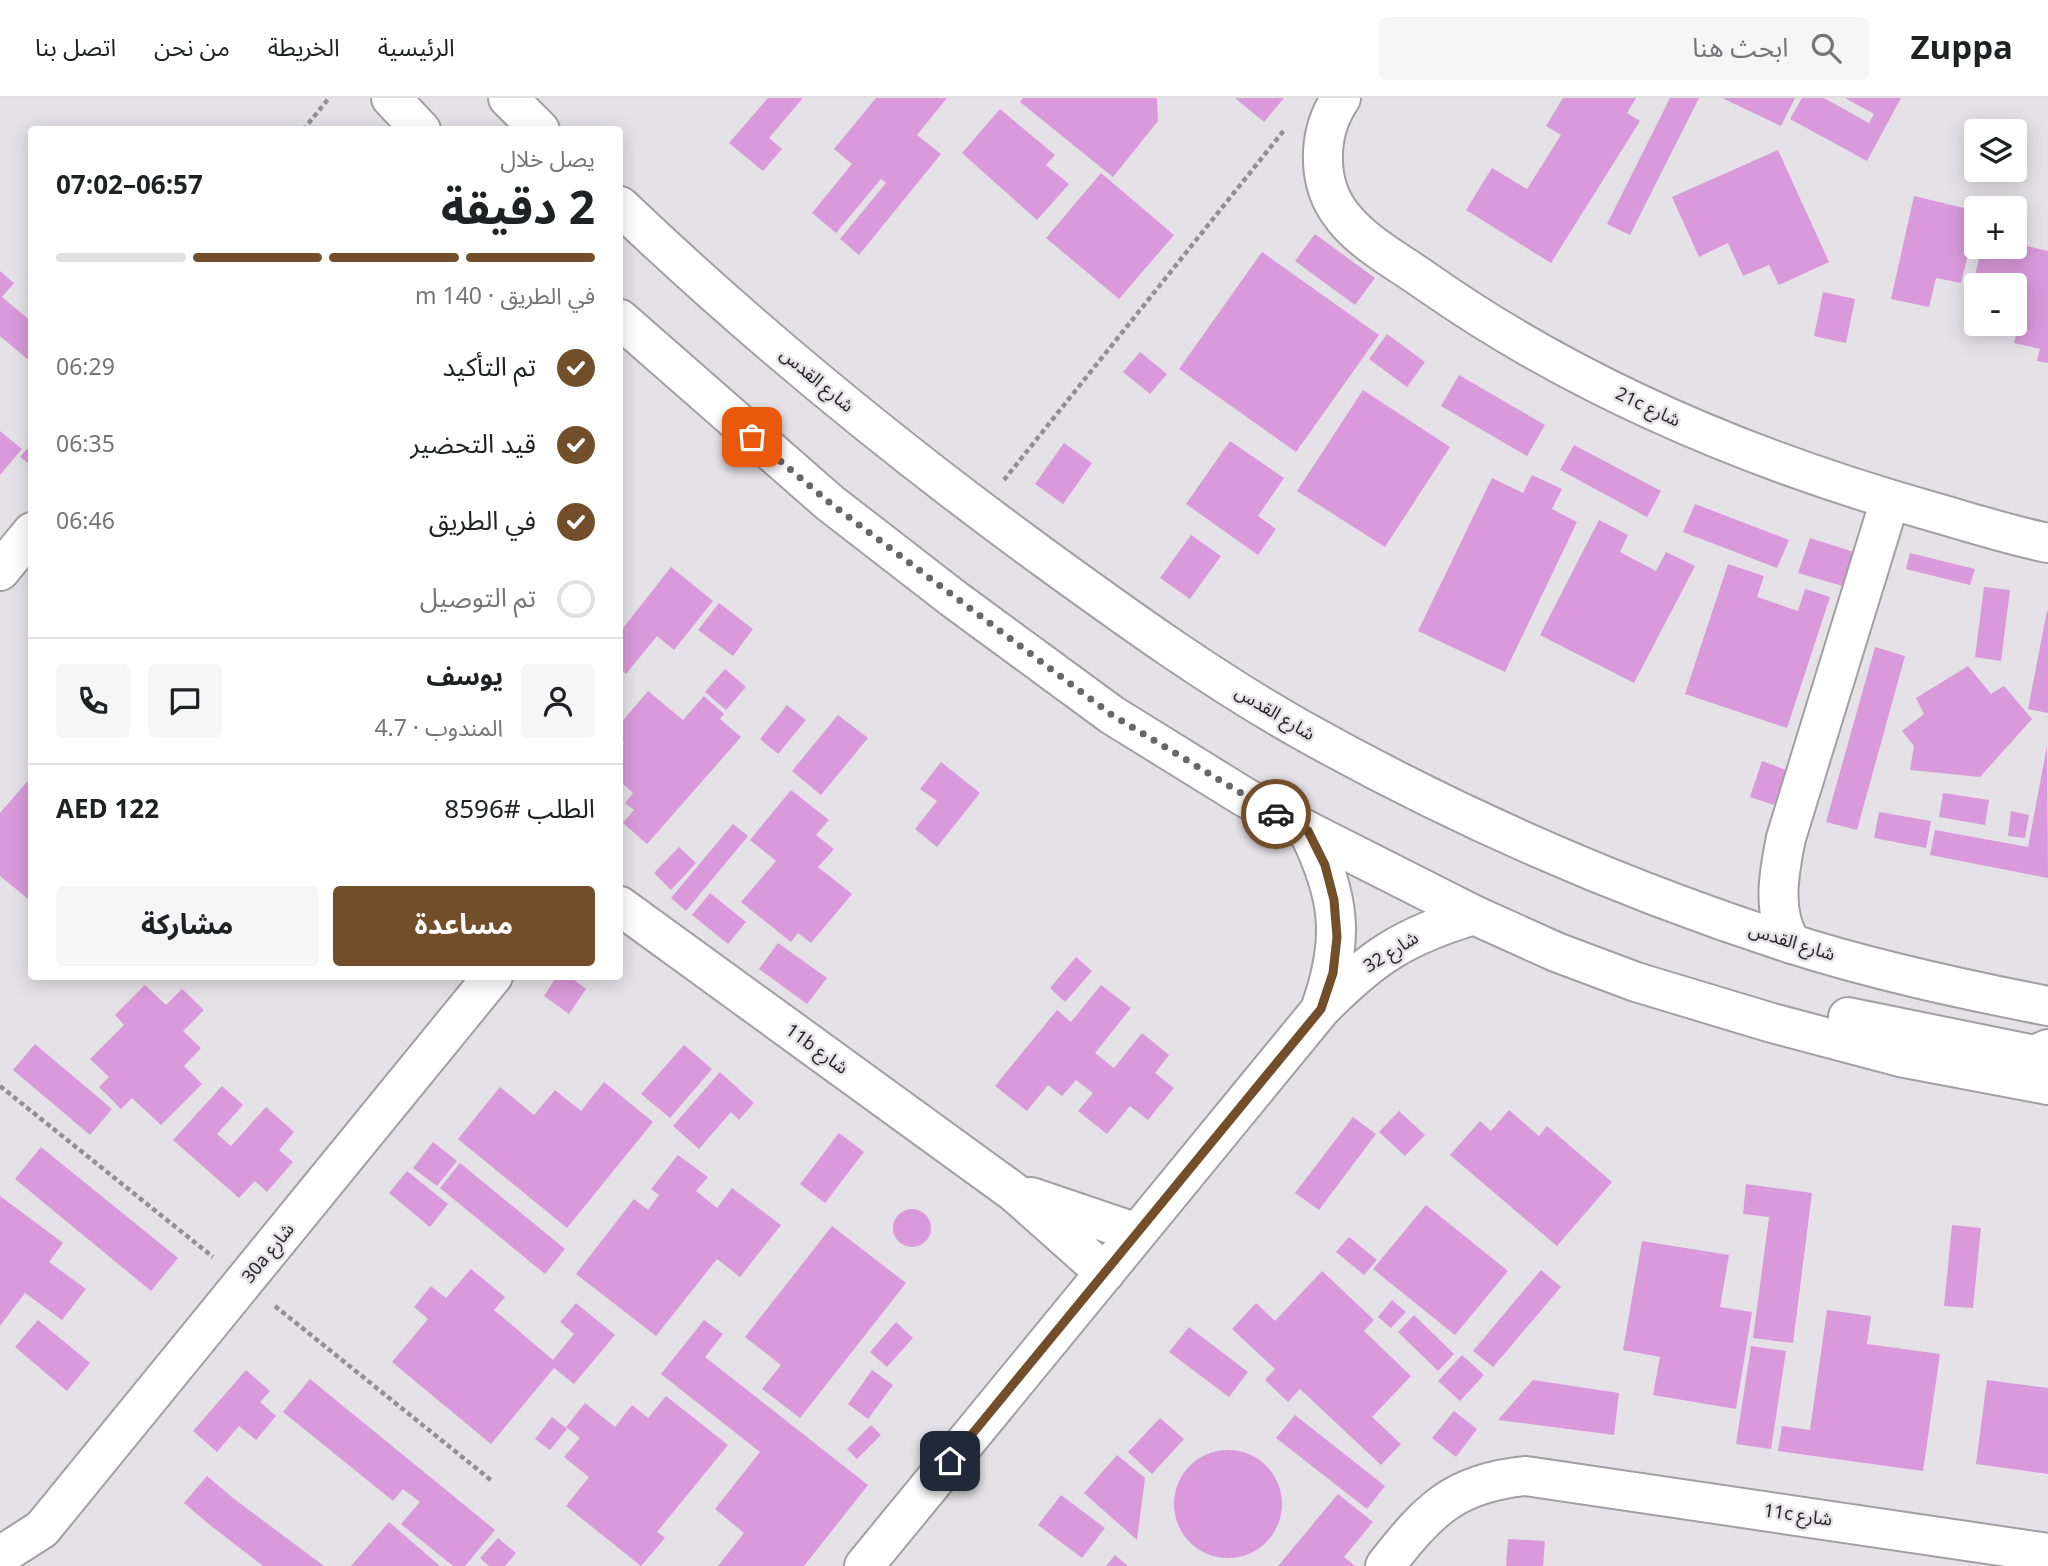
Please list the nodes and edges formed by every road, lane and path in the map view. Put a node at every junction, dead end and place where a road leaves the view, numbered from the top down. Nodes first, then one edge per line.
1 (329, 98) edge
2 (391, 98) edge
3 (1341, 98) edge
4 (1293, 120) dead end
5 (306, 126) edge
6 (417, 126) edge
7 (623, 208) edge
8 (623, 322) edge
9 (1890, 500) junction
10 (980, 510) junction
11 (28, 537) edge
12 (2048, 543) edge
13 (0, 571) edge
14 (1308, 831) junction
15 (623, 908) edge
16 (1474, 915) junction
17 (1792, 944) junction
18 (490, 980) edge
19 (1636, 982) junction
20 (2048, 1006) edge
21 (1321, 1009) junction
22 (2048, 1049) edge
23 (2048, 1085) edge
24 (1015, 1193) junction
25 (1137, 1233) junction
26 (1105, 1273) junction
27 (42, 1529) junction
28 (2048, 1553) edge
29 (0, 1556) edge
30 (33, 1566) edge
31 (864, 1566) edge
32 (1385, 1566) edge

1 - 5 path
2 - 6 street
3 - 9 street, 21c شارع
4 - 10 path
7 - 10 street, شارع القدس
8 - 14 street
9 - 12 street, 21c شارع
9 - 17 street
10 - 17 street, شارع القدس
11 - 13 street
14 - 16 street
14 - 21 street, شارع 32
15 - 24 street, 11b شارع
16 - 19 street
16 - 21 street, شارع 32
17 - 20 street, شارع القدس
18 - 27 street, 30a شارع
19 - 22 street
19 - 23 street
21 - 25 street, شارع 32
24 - 25 street, 11b شارع
24 - 26 street, 11b شارع
25 - 26 street, شارع 32
26 - 31 street, شارع 32
27 - 29 street, 30a شارع
27 - 30 street, 30a شارع
28 - 32 street, 11c شارع

